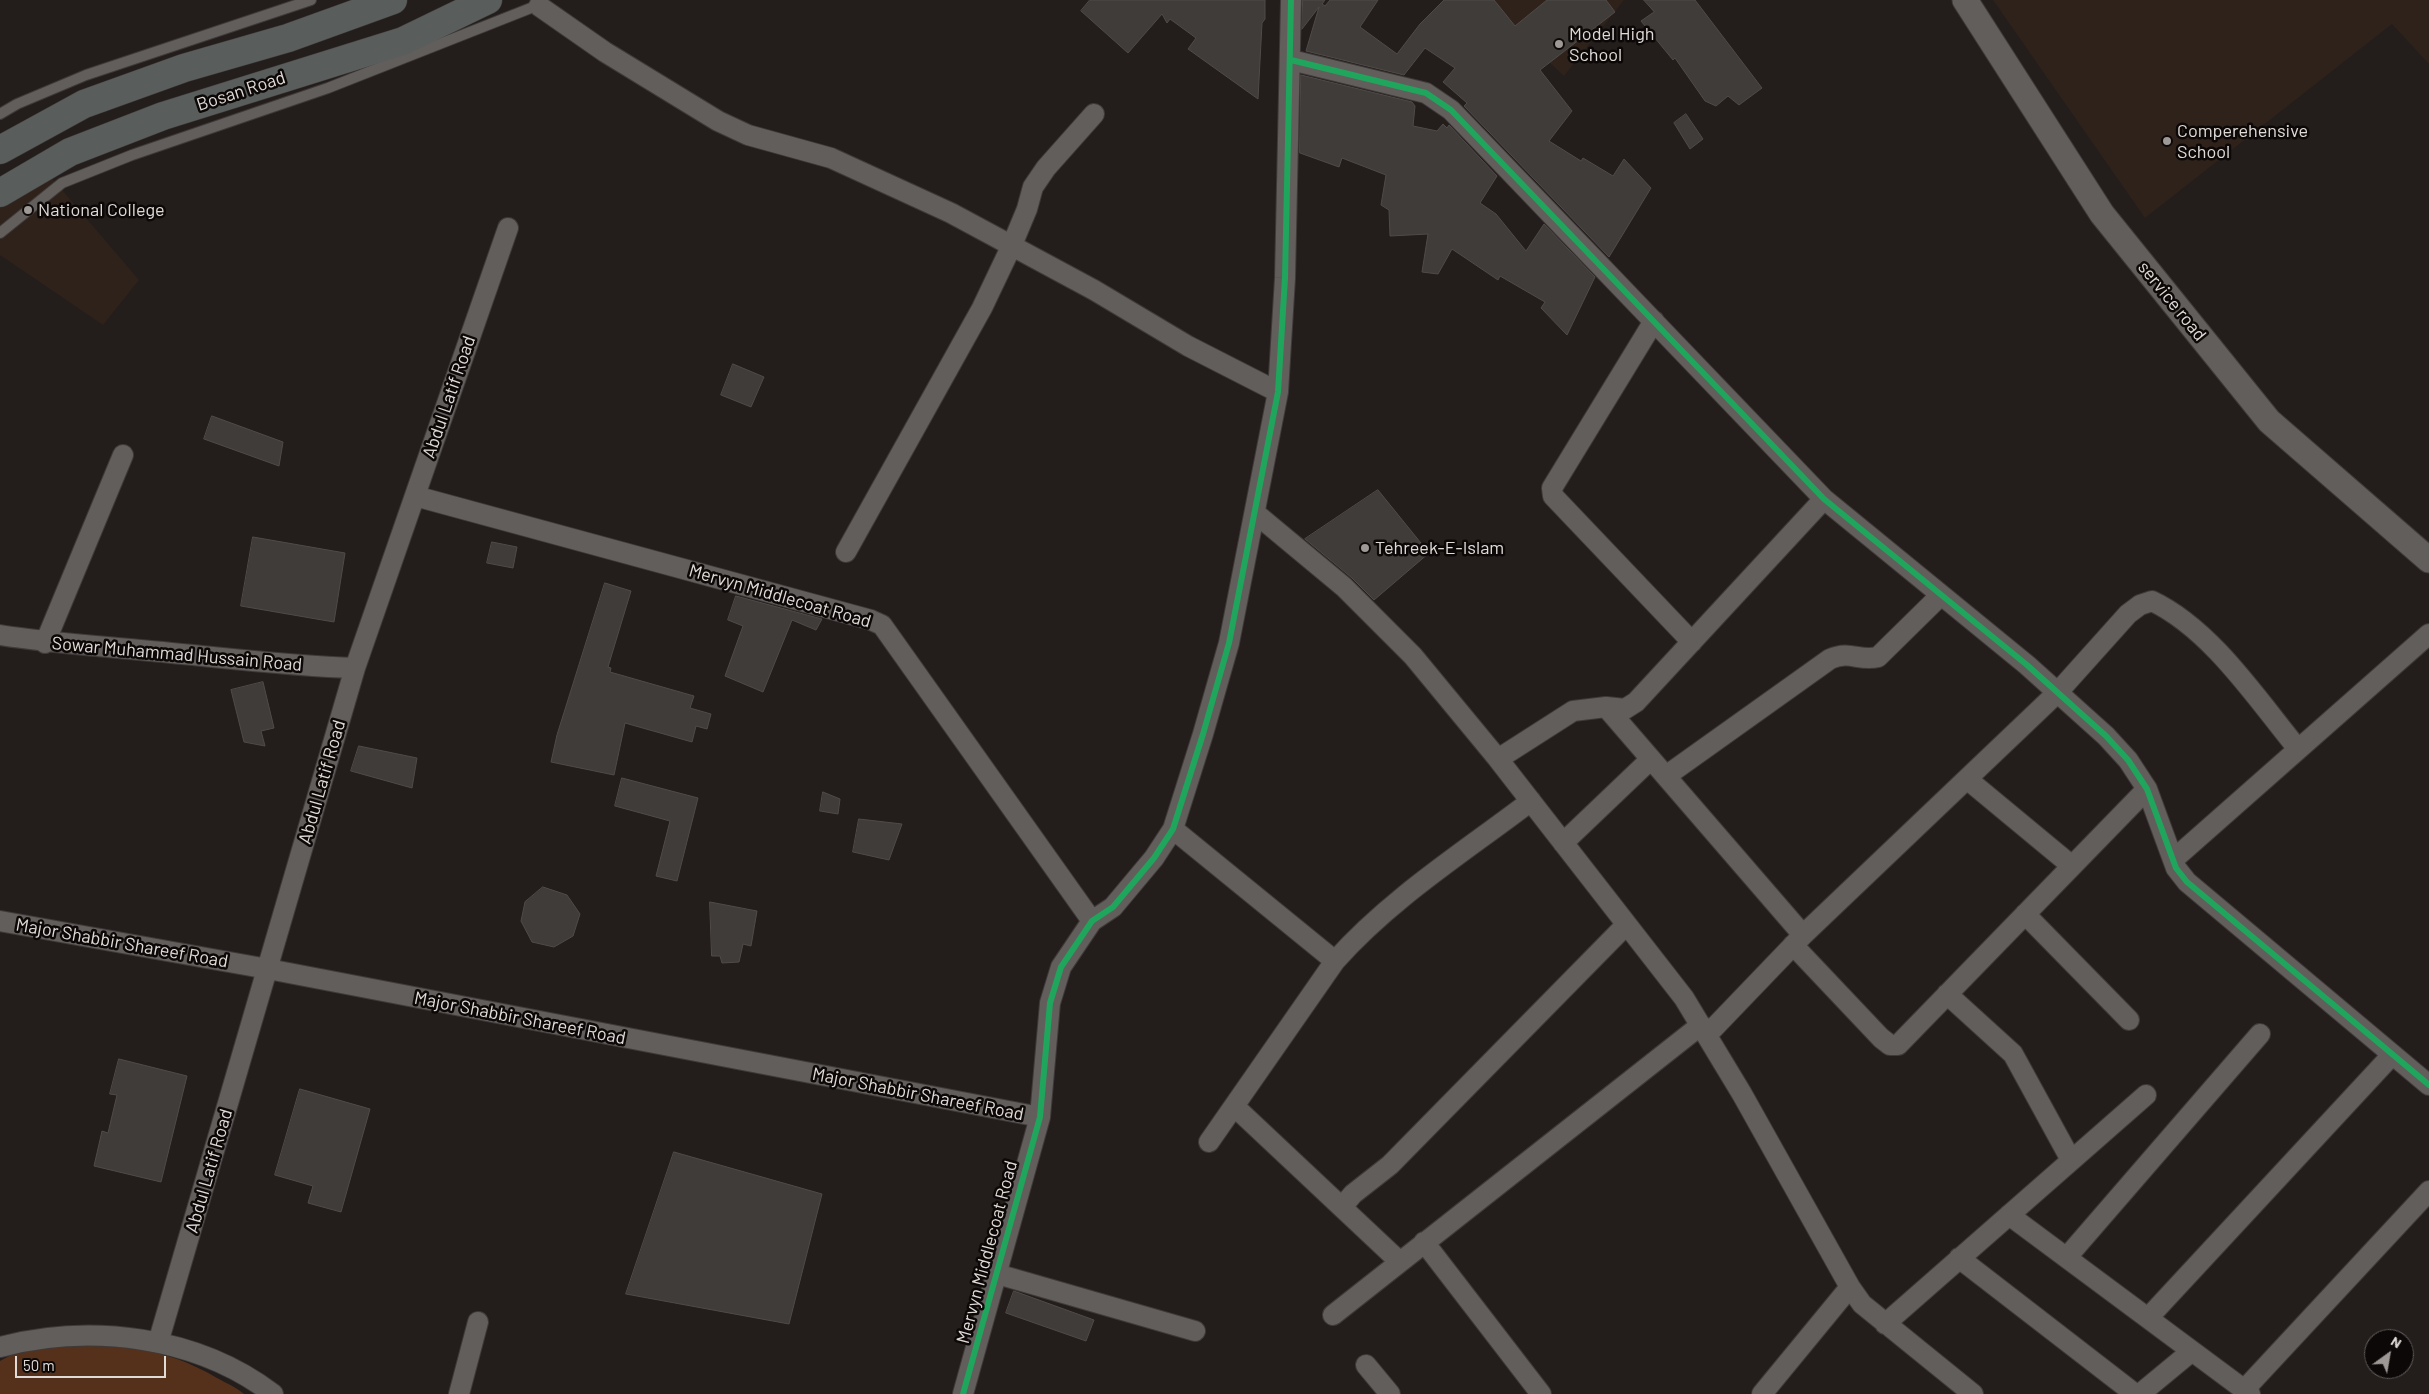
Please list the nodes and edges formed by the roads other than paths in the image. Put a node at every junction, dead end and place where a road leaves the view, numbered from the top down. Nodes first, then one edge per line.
1 (310, 0) edge
2 (393, 0) edge
3 (488, 0) edge
4 (1291, 0) edge
5 (1965, 0) edge
6 (543, 3) edge
7 (1291, 60) junction
8 (0, 114) edge
9 (1094, 114) dead end
10 (0, 150) edge
11 (0, 193) edge
12 (508, 228) dead end
13 (0, 233) edge
14 (1012, 245) junction
15 (1654, 321) junction
16 (1278, 392) junction
17 (123, 454) dead end
18 (415, 496) junction
19 (1824, 499) junction
20 (1255, 513) junction
21 (846, 552) dead end
22 (2429, 560) edge
23 (1941, 595) junction
24 (2429, 634) edge
25 (0, 635) edge
26 (45, 642) junction
27 (1692, 642) junction
28 (355, 668) junction
29 (2058, 692) junction
30 (1606, 707) junction
31 (2298, 749) junction
32 (1651, 759) junction
33 (1498, 760) junction
34 (1666, 776) junction
35 (1967, 779) junction
36 (2147, 789) junction
37 (1531, 801) junction
38 (1173, 830) junction
39 (1563, 843) junction
40 (2174, 858) junction
41 (2072, 866) junction
42 (2025, 914) junction
43 (0, 921) edge
44 (1092, 921) junction
45 (1626, 925) junction
46 (1798, 940) junction
47 (1335, 962) junction
48 (268, 969) junction
49 (1947, 994) junction
50 (2129, 1020) dead end
51 (1704, 1030) junction
52 (2260, 1034) dead end
53 (2392, 1055) junction
54 (2429, 1085) edge
55 (2146, 1095) dead end
56 (1234, 1106) junction
57 (1040, 1117) junction
58 (1209, 1142) dead end
59 (2072, 1160) junction
60 (2429, 1191) edge
61 (1342, 1207) junction
62 (2009, 1215) junction
63 (1424, 1242) junction
64 (2067, 1257) junction
65 (1959, 1258) junction
66 (1400, 1262) junction
67 (997, 1274) junction
68 (1850, 1287) junction
69 (1333, 1315) dead end
70 (2148, 1318) junction
71 (478, 1322) dead end
72 (1885, 1324) junction
73 (1195, 1331) dead end
74 (158, 1343) junction
75 (0, 1347) edge
76 (2192, 1351) junction
77 (1366, 1365) dead end
78 (2247, 1392) edge
79 (273, 1394) edge
80 (459, 1394) edge
81 (964, 1394) edge
82 (1390, 1394) edge
83 (1541, 1394) edge
84 (1762, 1394) edge
85 (1973, 1394) edge
86 (2136, 1394) edge
87 (2140, 1394) edge

1 - 8 lane
2 - 10 main road, Bosan Road
3 - 11 main road, Bosan Road
4 - 7 street, Mervyn Middlecoat Road
5 - 22 street, service road
6 - 13 lane
6 - 14 street
7 - 15 street
7 - 16 street, Mervyn Middlecoat Road
9 - 14 street
12 - 18 street, Abdul Latif Road
14 - 16 street
14 - 21 street
15 - 19 street
15 - 27 street
16 - 20 street, Mervyn Middlecoat Road
17 - 26 street
18 - 28 street, Abdul Latif Road
18 - 44 street, Mervyn Middlecoat Road
19 - 23 street
19 - 27 street
20 - 33 street
20 - 38 street, Mervyn Middlecoat Road
23 - 29 street
23 - 34 street
24 - 31 street
25 - 26 street, Sowar Muhammad Hussain Road
26 - 28 street, Sowar Muhammad Hussain Road
27 - 30 street
28 - 48 street, Abdul Latif Road
29 - 31 street
29 - 35 street
29 - 36 street
30 - 32 street
30 - 33 street
31 - 40 street
32 - 34 street
32 - 39 street
33 - 37 street
34 - 46 street
35 - 41 street
35 - 46 street
36 - 40 street
36 - 41 street
37 - 39 street
37 - 47 street
38 - 44 street, Mervyn Middlecoat Road
38 - 47 street
39 - 45 street
40 - 53 street
41 - 42 street
42 - 49 street
42 - 50 street
43 - 48 street, Major Shabbir Shareef Road
44 - 57 street, Mervyn Middlecoat Road
45 - 51 street
45 - 61 street
46 - 49 street
46 - 51 street
47 - 56 street
48 - 57 street, Major Shabbir Shareef Road
48 - 74 street, Abdul Latif Road
49 - 59 street
51 - 63 street
51 - 68 street
52 - 64 street
53 - 54 street
53 - 70 street
55 - 59 street
56 - 58 street
56 - 61 street
57 - 67 street, Mervyn Middlecoat Road
59 - 62 street
60 - 78 street
61 - 66 street
62 - 64 street
62 - 65 street
63 - 66 street
63 - 83 street
64 - 70 street
65 - 72 street
65 - 86 street
66 - 69 street
67 - 73 street
67 - 81 street, Mervyn Middlecoat Road
68 - 72 street
68 - 84 street
70 - 76 street
71 - 80 street
72 - 85 street
74 - 75 street
74 - 79 street
76 - 78 street
76 - 87 street
77 - 82 street

